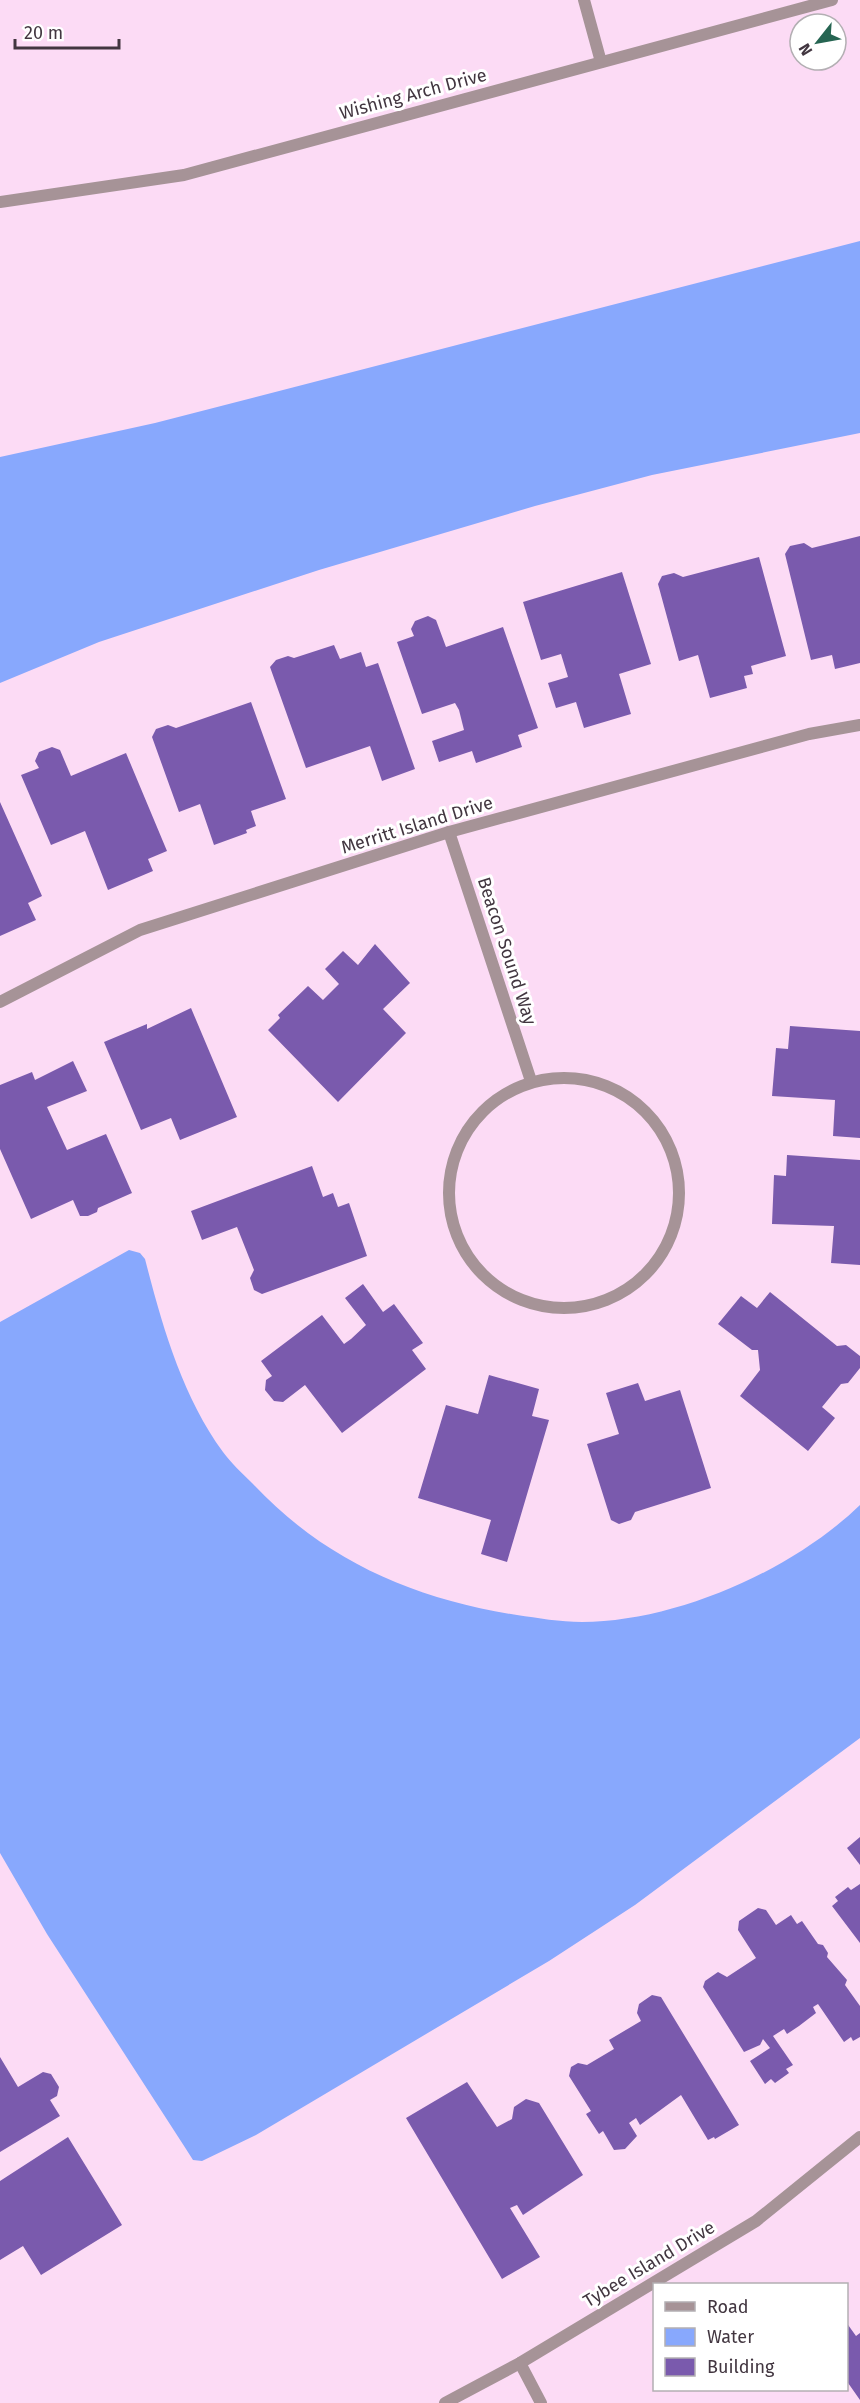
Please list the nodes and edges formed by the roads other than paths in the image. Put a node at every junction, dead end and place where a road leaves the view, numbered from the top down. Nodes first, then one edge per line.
1 (584, 0) edge
2 (832, 0) edge
3 (601, 62) junction
4 (0, 202) edge
5 (860, 725) edge
6 (449, 832) junction
7 (0, 1002) edge
8 (531, 1081) junction
9 (860, 2138) edge
10 (520, 2363) junction
11 (445, 2403) edge
12 (541, 2403) edge

1 - 3 street
2 - 3 street, Wishing Arch Drive
3 - 4 street, Wishing Arch Drive
5 - 6 street, Merritt Island Drive
6 - 7 street, Merritt Island Drive
6 - 8 street, Beacon Sound Way
8 - 8 street
9 - 10 street, Tybee Island Drive
10 - 11 street, Tybee Island Drive
10 - 12 street

